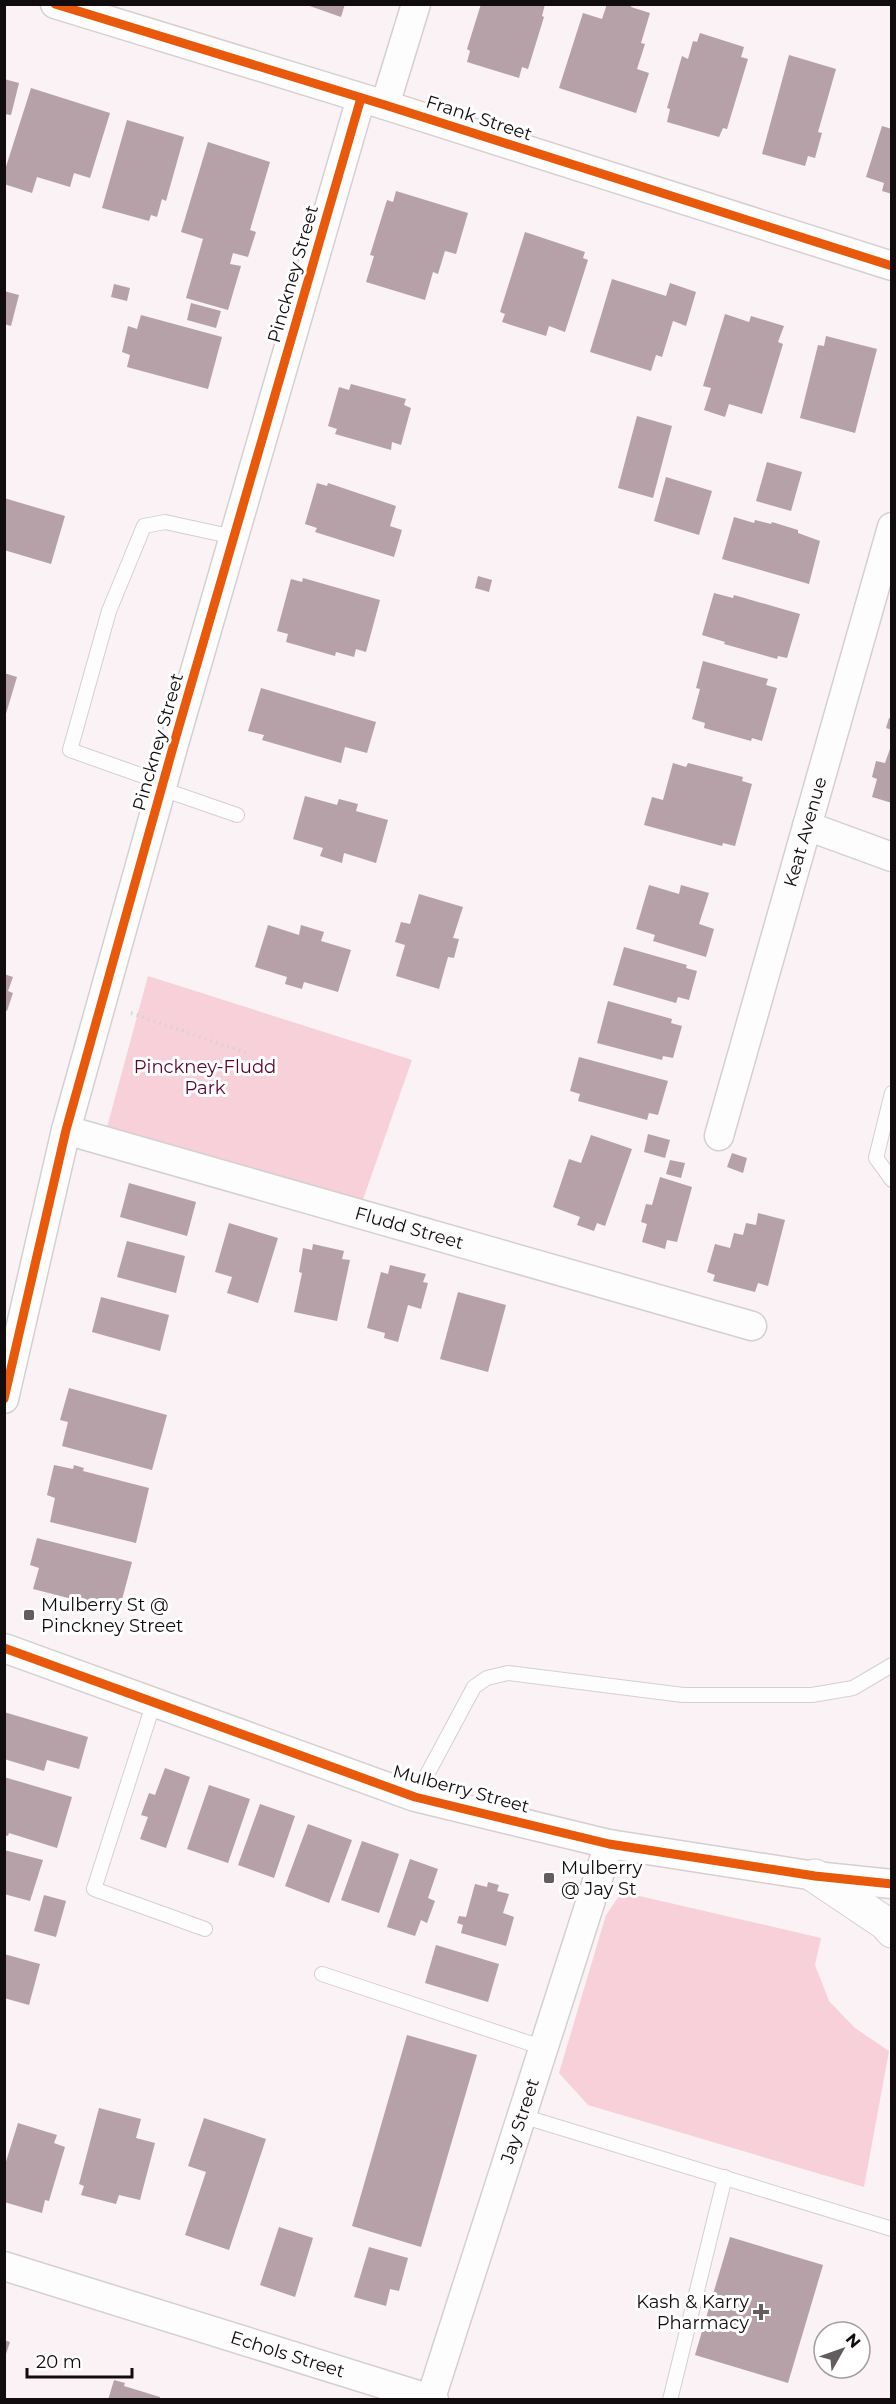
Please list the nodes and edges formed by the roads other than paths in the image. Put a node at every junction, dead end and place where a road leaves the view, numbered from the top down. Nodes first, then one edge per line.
1 (55, 4) edge
2 (416, 4) edge
3 (373, 102) junction
4 (891, 266) edge
5 (891, 527) edge
6 (234, 537) junction
7 (162, 786) junction
8 (237, 815) dead end
9 (807, 826) junction
10 (891, 857) edge
11 (891, 1093) edge
12 (66, 1130) junction
13 (719, 1136) dead end
14 (891, 1180) edge
15 (752, 1326) dead end
16 (4, 1399) edge
17 (4, 1648) edge
18 (891, 1665) edge
19 (154, 1702) junction
20 (415, 1797) junction
21 (609, 1844) junction
22 (815, 1875) junction
23 (891, 1884) edge
24 (205, 1929) dead end
25 (891, 1930) edge
26 (322, 1974) dead end
27 (544, 2048) junction
28 (522, 2116) junction
29 (725, 2177) junction
30 (891, 2229) edge
31 (4, 2266) edge
32 (432, 2399) edge
33 (670, 2400) edge

1 - 3 street, Frank Street
2 - 3 street, Pinckney Street
3 - 4 street, Frank Street
3 - 6 street, Pinckney Street
5 - 9 street, Keat Avenue
6 - 7 street, Pinckney Street
6 - 7 lane
7 - 8 lane
7 - 12 street, Pinckney Street
9 - 10 street
9 - 13 street, Keat Avenue
11 - 14 lane
12 - 15 street, Fludd Street
12 - 16 street, Pinckney Street
17 - 19 street, Mulberry Street
18 - 20 lane
19 - 20 street, Mulberry Street
19 - 24 lane
20 - 21 street, Mulberry Street
21 - 22 street, Mulberry Street
21 - 27 street, Jay Street
22 - 23 street, Mulberry Street
22 - 25 main road
26 - 27 lane
27 - 28 street, Jay Street
28 - 29 lane
28 - 32 street, Jay Street
29 - 30 lane
29 - 33 lane
31 - 32 street, Echols Street

